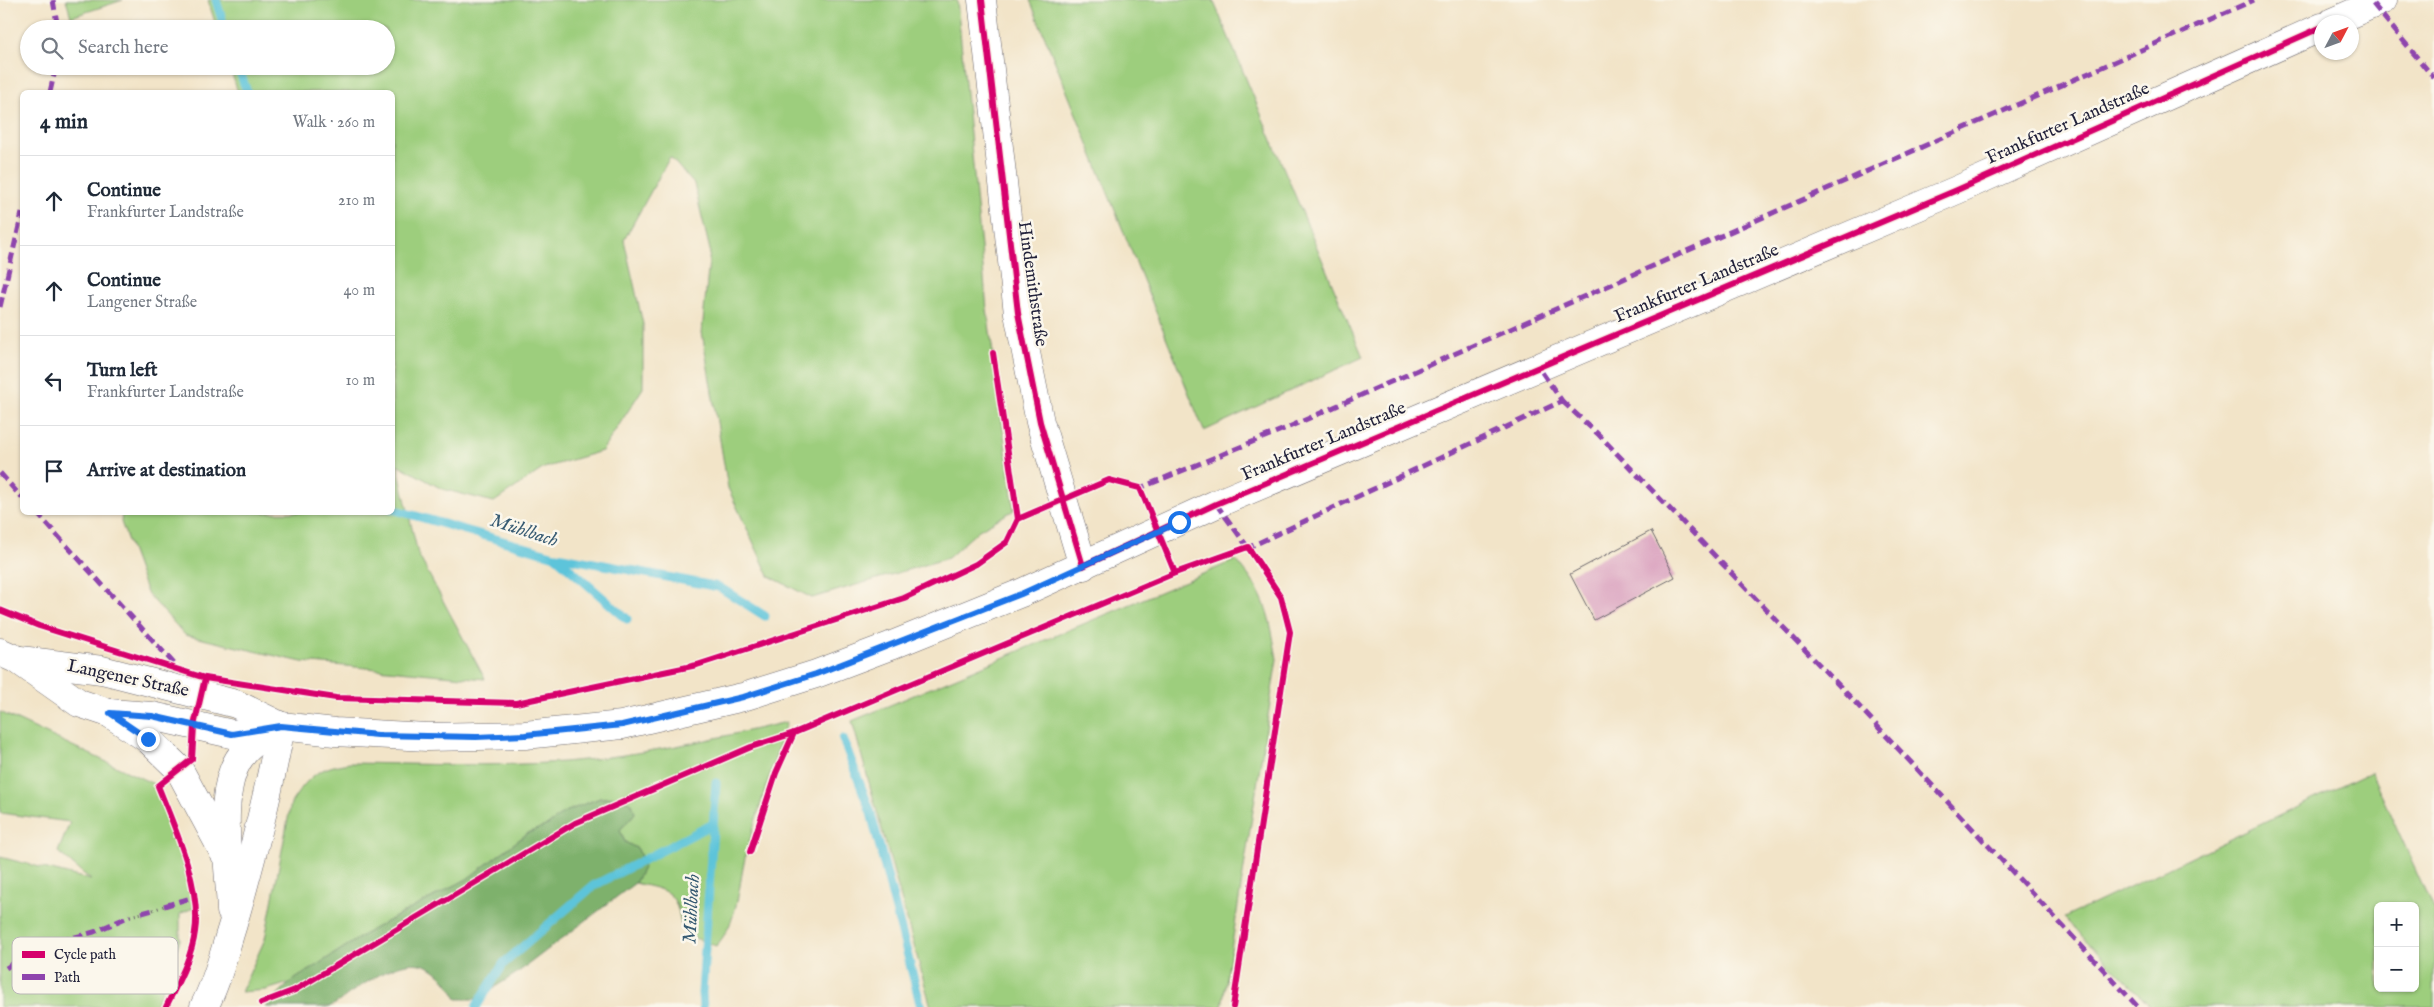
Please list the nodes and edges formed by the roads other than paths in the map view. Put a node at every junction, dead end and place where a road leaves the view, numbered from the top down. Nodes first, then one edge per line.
1 (982, 0) edge
2 (2383, 0) edge
3 (2348, 15) edge
4 (2314, 31) edge
5 (1083, 566) junction
6 (9, 656) edge
7 (110, 713) junction
8 (281, 726) junction
9 (227, 858) junction
10 (232, 926) junction
11 (204, 1007) edge

1 - 5 main road, Hindemithstraße
2 - 3 main road
4 - 5 main road, Frankfurter Landstraße
5 - 8 main road, Frankfurter Landstraße
6 - 7 main road, Langener Straße
6 - 8 main road, Langener Straße
7 - 8 main road, Langener Straße
7 - 9 main road
8 - 9 main road
8 - 10 main road
9 - 10 main road
10 - 11 main road

